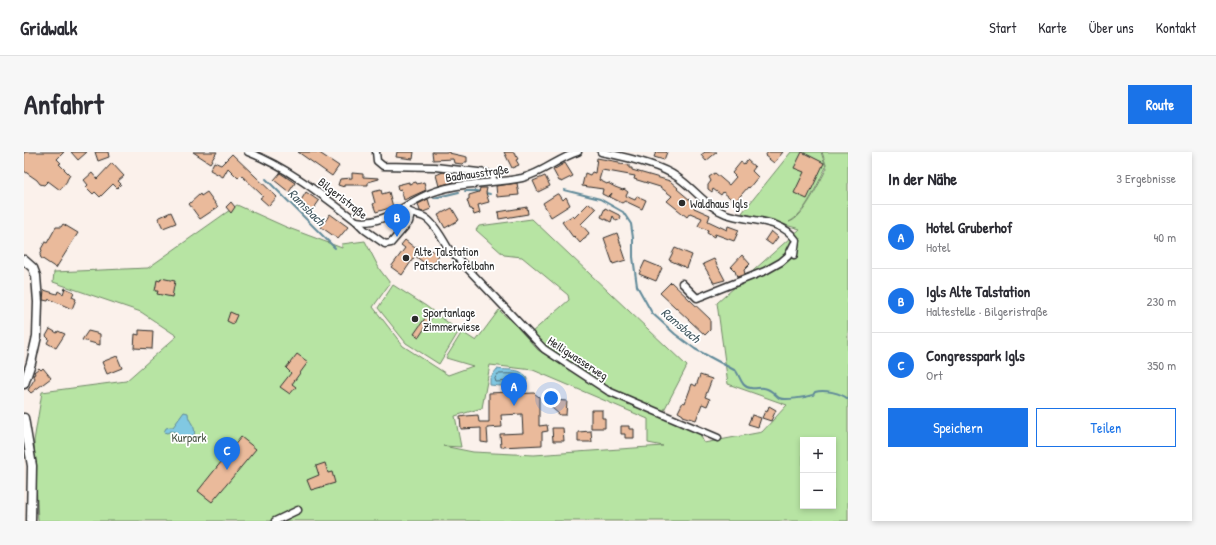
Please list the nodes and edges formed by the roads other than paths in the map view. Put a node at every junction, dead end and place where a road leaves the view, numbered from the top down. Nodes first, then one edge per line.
1 (248, 152) edge
2 (376, 152) edge
3 (578, 152) edge
4 (601, 152) edge
5 (565, 155) edge
6 (494, 181) junction
7 (404, 208) junction
8 (411, 214) junction
9 (356, 221) junction
10 (796, 240) junction
11 (794, 255) dead end
12 (24, 260) edge
13 (682, 283) dead end
14 (24, 384) edge
15 (24, 418) edge
16 (718, 438) dead end
17 (298, 510) dead end
18 (31, 521) edge
19 (275, 521) edge

1 - 9 street, Bilgeristraße
2 - 6 street
3 - 5 street, Badhausstraße
4 - 10 street
5 - 6 street, Badhausstraße
6 - 7 street, Badhausstraße
7 - 8 street, Heiligwasserweg
7 - 9 street, Badhausstraße
8 - 9 street, Bilgeristraße
8 - 16 street, Heiligwasserweg
10 - 11 street
10 - 13 street
12 - 14 main road
15 - 18 main road
17 - 19 street

